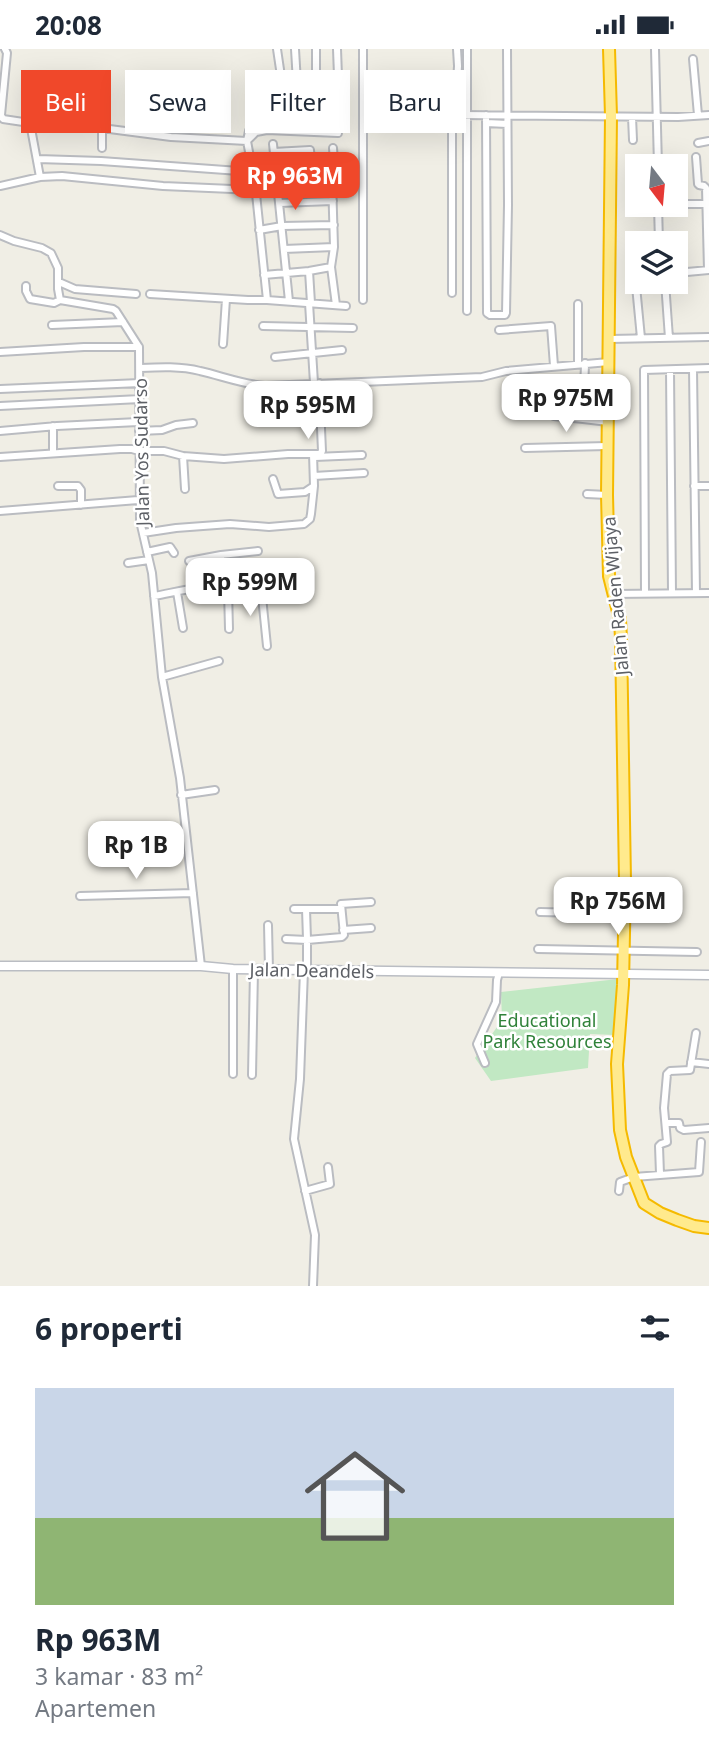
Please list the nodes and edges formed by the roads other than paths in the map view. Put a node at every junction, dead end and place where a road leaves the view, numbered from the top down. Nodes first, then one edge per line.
1 (5, 49) edge
2 (277, 49) edge
3 (295, 49) edge
4 (316, 49) edge
5 (337, 49) edge
6 (363, 49) edge
7 (457, 49) edge
8 (467, 49) edge
9 (507, 49) edge
10 (609, 49) edge
11 (655, 49) edge
12 (693, 59) dead end
13 (280, 70) edge
14 (296, 70) edge
15 (458, 70) edge
16 (363, 114) joint
17 (468, 115) junction
18 (486, 115) junction
19 (507, 115) junction
20 (698, 115) junction
21 (709, 115) edge
22 (611, 116) junction
23 (632, 117) junction
24 (656, 117) junction
25 (21, 121) edge
26 (486, 123) junction
27 (507, 124) junction
28 (111, 129) edge
29 (32, 133) edge
30 (102, 133) edge
31 (249, 133) edge
32 (255, 133) edge
33 (454, 133) edge
34 (633, 140) dead end
35 (247, 141) junction
36 (709, 141) edge
37 (698, 143) dead end
38 (273, 144) dead end
39 (102, 148) dead end
40 (333, 148) dead end
41 (274, 152) junction
42 (658, 154) edge
43 (696, 157) dead end
44 (38, 159) junction
45 (253, 172) junction
46 (40, 177) junction
47 (332, 179) junction
48 (313, 180) junction
49 (276, 182) junction
50 (0, 186) edge
51 (255, 187) junction
52 (707, 199) edge
53 (332, 201) junction
54 (279, 203) junction
55 (688, 203) edge
56 (334, 225) junction
57 (282, 226) junction
58 (259, 230) junction
59 (0, 235) edge
60 (334, 247) junction
61 (284, 249) junction
62 (331, 268) junction
63 (708, 270) edge
64 (309, 271) junction
65 (286, 272) junction
66 (688, 272) edge
67 (264, 275) junction
68 (59, 282) junction
69 (26, 286) dead end
70 (452, 293) dead end
71 (136, 294) dead end
72 (150, 294) dead end
73 (637, 294) edge
74 (666, 294) edge
75 (226, 299) junction
76 (60, 300) junction
77 (267, 300) junction
78 (363, 300) dead end
79 (289, 302) junction
80 (310, 303) junction
81 (578, 304) dead end
82 (336, 305) junction
83 (346, 306) dead end
84 (467, 311) dead end
85 (123, 322) junction
86 (52, 325) dead end
87 (262, 326) dead end
88 (309, 327) junction
89 (353, 328) dead end
90 (499, 330) dead end
91 (709, 337) edge
92 (641, 338) junction
93 (669, 338) junction
94 (610, 339) junction
95 (223, 344) dead end
96 (139, 347) junction
97 (342, 350) dead end
98 (0, 352) edge
99 (311, 354) junction
100 (275, 357) dead end
101 (609, 362) junction
102 (581, 363) junction
103 (554, 366) junction
104 (140, 368) junction
105 (709, 368) edge
106 (693, 369) junction
107 (670, 370) junction
108 (140, 383) junction
109 (316, 383) junction
110 (0, 389) edge
111 (140, 399) junction
112 (0, 405) edge
113 (554, 416) dead end
114 (583, 419) junction
115 (138, 422) junction
116 (608, 422) junction
117 (193, 423) dead end
118 (55, 426) junction
119 (0, 431) edge
120 (139, 431) junction
121 (607, 446) junction
122 (525, 448) dead end
123 (139, 451) junction
124 (55, 452) junction
125 (362, 455) dead end
126 (183, 456) junction
127 (313, 456) junction
128 (0, 457) edge
129 (364, 473) dead end
130 (314, 476) junction
131 (273, 479) dead end
132 (58, 486) dead end
133 (314, 486) junction
134 (694, 486) junction
135 (709, 486) edge
136 (185, 488) dead end
137 (587, 494) dead end
138 (607, 495) junction
139 (138, 500) junction
140 (81, 505) junction
141 (0, 511) edge
142 (143, 533) junction
143 (258, 551) dead end
144 (174, 553) dead end
145 (221, 555) junction
146 (148, 556) junction
147 (189, 561) dead end
148 (128, 563) dead end
149 (276, 585) dead end
150 (261, 587) junction
151 (225, 588) junction
152 (177, 593) junction
153 (645, 593) junction
154 (672, 593) junction
155 (696, 593) junction
156 (709, 593) edge
157 (613, 594) junction
158 (154, 596) junction
159 (183, 628) dead end
160 (229, 629) dead end
161 (267, 646) dead end
162 (219, 661) dead end
163 (162, 677) junction
164 (215, 790) dead end
165 (181, 795) junction
166 (193, 893) junction
167 (80, 895) dead end
168 (371, 902) dead end
169 (294, 909) dead end
170 (306, 909) junction
171 (341, 909) junction
172 (540, 912) dead end
173 (625, 914) junction
174 (268, 925) dead end
175 (371, 927) dead end
176 (343, 929) junction
177 (286, 939) dead end
178 (307, 940) junction
179 (538, 949) dead end
180 (623, 951) junction
181 (697, 952) dead end
182 (0, 966) edge
183 (201, 966) junction
184 (233, 969) junction
185 (254, 969) junction
186 (269, 969) junction
187 (306, 970) junction
188 (494, 973) junction
189 (623, 974) junction
190 (705, 975) edge
191 (696, 1033) dead end
192 (691, 1062) junction
193 (485, 1063) dead end
194 (709, 1064) edge
195 (233, 1074) dead end
196 (252, 1075) dead end
197 (666, 1123) junction
198 (709, 1128) edge
199 (701, 1142) dead end
200 (328, 1167) dead end
201 (660, 1174) junction
202 (634, 1177) junction
203 (305, 1191) junction
204 (619, 1191) dead end
205 (709, 1228) edge
206 (313, 1286) edge

1 - 25 street
2 - 13 street
3 - 14 street
4 - 5 street
6 - 16 street
7 - 15 street
8 - 17 street
9 - 19 street
10 - 22 highway, Jalan Raden Wijaya
11 - 24 street
12 - 20 street
16 - 78 street
17 - 18 street
17 - 84 street
18 - 19 street
18 - 26 street
19 - 22 street
19 - 27 street
20 - 21 street
20 - 24 street
22 - 23 street
22 - 94 highway, Jalan Raden Wijaya
23 - 24 street
23 - 34 street
24 - 42 street
26 - 27 street
26 - 27 street
28 - 35 street
29 - 44 street
30 - 39 street
31 - 35 street
32 - 35 street
33 - 70 street
35 - 45 street
36 - 37 street
38 - 41 street
40 - 47 street
41 - 48 street
41 - 49 street
43 - 52 street
44 - 45 street
44 - 46 street
45 - 51 street
46 - 50 street
46 - 51 street
47 - 48 street
47 - 53 street
48 - 49 street
49 - 51 street
49 - 54 street
51 - 58 street
52 - 55 street
52 - 63 street
53 - 54 street
53 - 56 street
54 - 57 street
56 - 57 street
56 - 60 street
57 - 58 street
57 - 61 street
58 - 67 street
59 - 68 street
60 - 61 street
60 - 62 street
61 - 65 street
62 - 64 street
62 - 82 street
63 - 66 street
64 - 65 street
64 - 80 street
65 - 67 street
65 - 79 street
67 - 77 street
68 - 71 street
68 - 76 street
69 - 76 street, Jalan Yos Sudarso
72 - 75 street
73 - 92 street
74 - 93 street
75 - 77 street
75 - 95 street
76 - 85 street, Jalan Yos Sudarso
77 - 79 street
79 - 80 street
80 - 82 street
80 - 88 street
81 - 102 street
82 - 83 street
85 - 86 street
85 - 96 street, Jalan Yos Sudarso
87 - 88 street
88 - 89 street
88 - 99 street
90 - 103 street
91 - 93 street
92 - 93 street
92 - 94 street
94 - 101 highway, Jalan Raden Wijaya
96 - 98 street
96 - 104 street, Jalan Yos Sudarso
97 - 99 street
99 - 100 street
99 - 109 street
101 - 102 street
101 - 116 highway, Jalan Raden Wijaya
102 - 103 street
102 - 114 street
103 - 109 street
104 - 108 street, Jalan Yos Sudarso
104 - 109 street
105 - 106 street
106 - 107 street
106 - 134 street
107 - 153 street
107 - 154 street
108 - 110 street
108 - 111 street, Jalan Yos Sudarso
109 - 127 street
111 - 112 street
111 - 115 street, Jalan Yos Sudarso
113 - 114 street
114 - 116 street
115 - 118 street
115 - 120 street, Jalan Yos Sudarso
116 - 121 highway, Jalan Raden Wijaya
117 - 120 street
118 - 119 street
118 - 124 street
120 - 123 street, Jalan Yos Sudarso
121 - 122 street
121 - 138 highway, Jalan Raden Wijaya
123 - 124 street
123 - 126 street
123 - 139 street, Jalan Yos Sudarso
124 - 128 street
125 - 127 street
126 - 127 street
126 - 136 street
127 - 130 street
129 - 130 street
130 - 133 street
131 - 133 street
132 - 140 street
133 - 142 street
134 - 135 street
134 - 155 street
137 - 138 street
138 - 157 highway, Jalan Raden Wijaya
139 - 140 street
139 - 142 street, Jalan Yos Sudarso
140 - 141 street
142 - 146 street, Jalan Yos Sudarso
143 - 145 street
144 - 146 street
145 - 147 street
145 - 151 street
146 - 148 street
146 - 158 street, Jalan Yos Sudarso
149 - 150 street
150 - 151 street
150 - 161 street
151 - 152 street
151 - 160 street
152 - 158 street
152 - 159 street
153 - 154 street
153 - 157 street
154 - 155 street
155 - 156 street
157 - 173 highway, Jalan Raden Wijaya
158 - 163 street, Jalan Yos Sudarso
162 - 163 street
163 - 165 street, Jalan Yos Sudarso
164 - 165 street
165 - 166 street, Jalan Yos Sudarso
166 - 167 street
166 - 183 street, Jalan Yos Sudarso
168 - 171 street
169 - 170 street
170 - 171 street
170 - 178 street
171 - 176 street
172 - 173 street
173 - 180 highway, Jalan Raden Wijaya
174 - 186 street
175 - 176 street
176 - 178 street
177 - 178 street
178 - 187 street
179 - 180 street
180 - 181 street
180 - 189 highway, Jalan Raden Wijaya
182 - 183 street, Jalan Deandels
183 - 184 street, Jalan Deandels
184 - 185 street, Jalan Deandels
184 - 195 street
185 - 186 street, Jalan Deandels
185 - 196 street
186 - 187 street, Jalan Deandels
187 - 188 street, Jalan Deandels
187 - 203 street
188 - 189 street, Jalan Deandels
188 - 193 street
189 - 190 street, Jalan Deandels
189 - 202 highway, Jalan Raden Wijaya
191 - 192 street
192 - 194 street
192 - 197 street
197 - 198 street
197 - 201 street
199 - 201 street
200 - 203 street
201 - 202 street
202 - 204 street
202 - 205 highway, Jalan Raden Wijaya
203 - 206 street

